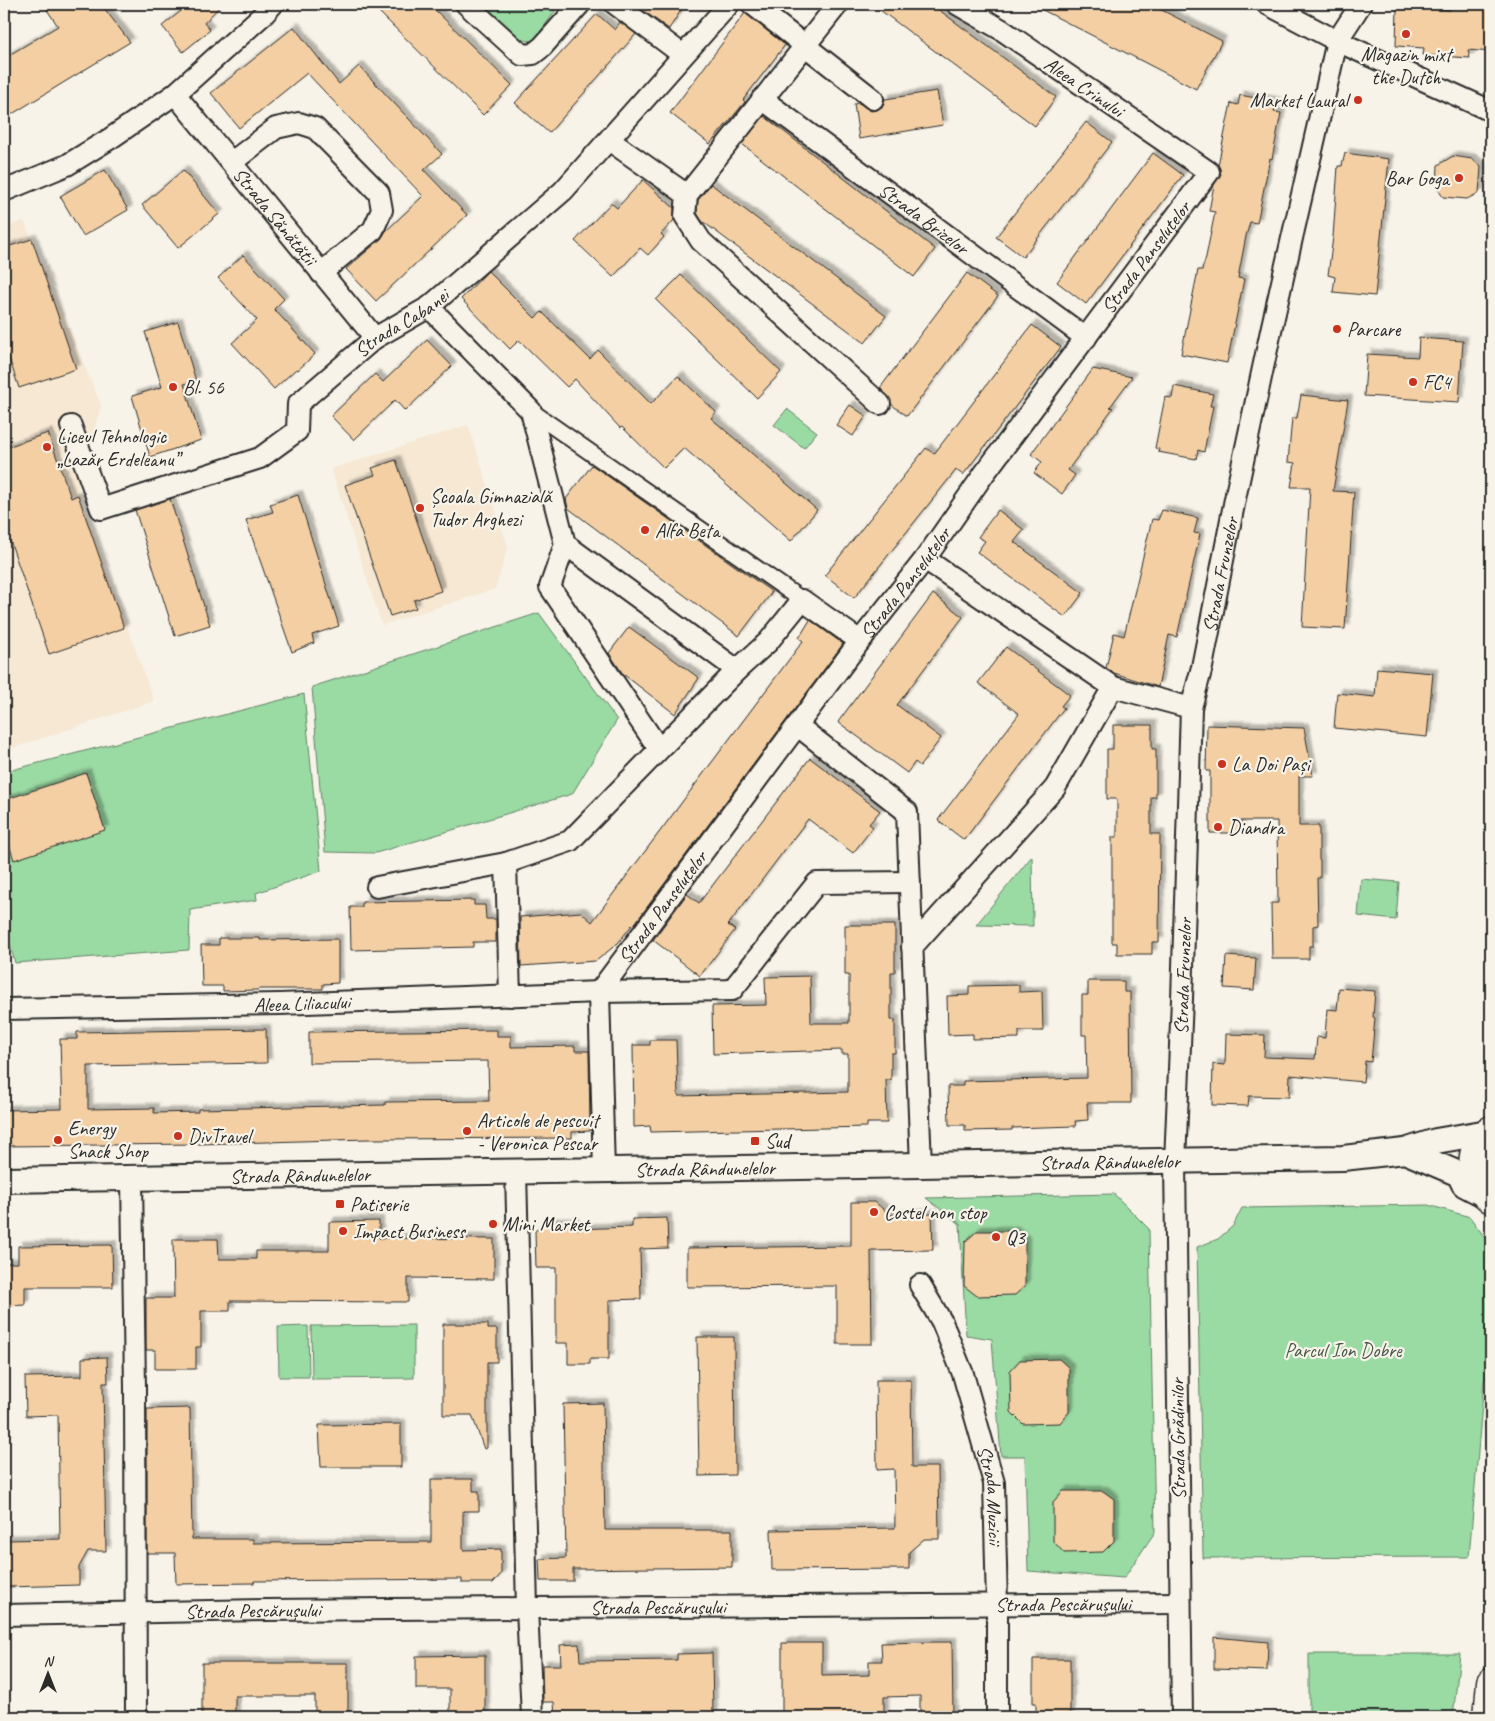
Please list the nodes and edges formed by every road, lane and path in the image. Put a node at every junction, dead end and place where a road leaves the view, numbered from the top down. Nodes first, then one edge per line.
1 (274, 4) edge
2 (466, 4) edge
3 (580, 4) edge
4 (615, 4) edge
5 (729, 4) edge
6 (752, 4) edge
7 (838, 4) edge
8 (957, 4) edge
9 (1267, 4) edge
10 (1361, 4) edge
11 (1337, 41) junction
12 (806, 45) junction
13 (683, 55) junction
14 (175, 94) junction
15 (762, 99) junction
16 (873, 99) dead end
17 (1491, 111) edge
18 (609, 140) junction
19 (232, 162) junction
20 (1208, 172) joint
21 (4, 191) edge
22 (687, 195) junction
23 (321, 273) junction
24 (429, 307) junction
25 (375, 338) junction
26 (1086, 338) junction
27 (880, 404) dead end
28 (531, 411) junction
29 (71, 426) dead end
30 (565, 544) junction
31 (925, 559) junction
32 (802, 600) junction
33 (860, 641) junction
34 (737, 670) junction
35 (1113, 687) junction
36 (1191, 708) junction
37 (798, 726) junction
38 (660, 749) junction
39 (506, 863) junction
40 (910, 882) junction
41 (377, 887) dead end
42 (912, 947) junction
43 (599, 992) junction
44 (510, 996) junction
45 (4, 1009) edge
46 (1490, 1131) edge
47 (1405, 1151) junction
48 (1174, 1162) junction
49 (921, 1165) junction
50 (604, 1170) junction
51 (516, 1172) junction
52 (132, 1178) junction
53 (4, 1180) edge
54 (1488, 1197) edge
55 (920, 1285) dead end
56 (1180, 1603) junction
57 (997, 1606) junction
58 (527, 1608) junction
59 (135, 1613) junction
60 (4, 1615) edge
61 (1491, 1682) edge
62 (136, 1717) edge
63 (532, 1717) edge
64 (997, 1717) edge
65 (1182, 1717) edge
66 (1488, 1717) edge

1 - 14 street
2 - 3 street
4 - 13 street
5 - 13 street, Strada Cabanei
6 - 12 street
7 - 12 street
8 - 20 street, Aleea Crinului
9 - 11 street
10 - 11 street, Strada Frunzelor
11 - 17 street
11 - 36 street, Strada Frunzelor
12 - 15 street
12 - 16 street
13 - 18 street, Strada Cabanei
14 - 19 street, Strada Sănătății
14 - 21 street
15 - 22 street
15 - 26 street, Strada Brizelor
18 - 22 street
18 - 24 street, Strada Cabanei
19 - 23 street, Strada Sănătății
19 - 23 street
20 - 26 street, Strada Panseluțelor
22 - 27 street
23 - 25 street, Strada Sănătății
24 - 25 street, Strada Cabanei
24 - 28 street
25 - 29 street, Strada Cabanei
26 - 31 street, Strada Panseluțelor
28 - 30 street
28 - 32 street
30 - 34 street
30 - 38 street
31 - 33 street, Strada Panseluțelor
31 - 35 street
32 - 33 street
32 - 34 street
33 - 37 street, Strada Panseluțelor
34 - 38 street
35 - 36 street
35 - 42 street
36 - 48 street, Strada Frunzelor
37 - 40 street
37 - 43 street, Strada Panseluțelor
38 - 39 street
39 - 41 street
39 - 44 street
40 - 42 street
40 - 43 street, Aleea Liliacului
42 - 49 street
43 - 44 street, Aleea Liliacului
43 - 50 street
44 - 45 street, Aleea Liliacului
46 - 47 street, Strada Rândunelelor
46 - 54 main road
47 - 48 street, Strada Rândunelelor
47 - 54 street, Strada Rândunelelor
48 - 49 street, Strada Rândunelelor
48 - 56 street, Strada Grădinilor
49 - 50 street, Strada Rândunelelor
50 - 51 street, Strada Rândunelelor
51 - 52 street, Strada Rândunelelor
51 - 58 street
52 - 53 street, Strada Rândunelelor
52 - 59 street
55 - 57 street, Strada Muzicii
56 - 57 street, Strada Pescărușului
56 - 65 street, Strada Grădinilor
57 - 58 street, Strada Pescărușului
57 - 64 street, Strada Muzicii
58 - 59 street, Strada Pescărușului
58 - 63 street
59 - 60 street, Strada Pescărușului
59 - 62 street
61 - 66 main road

